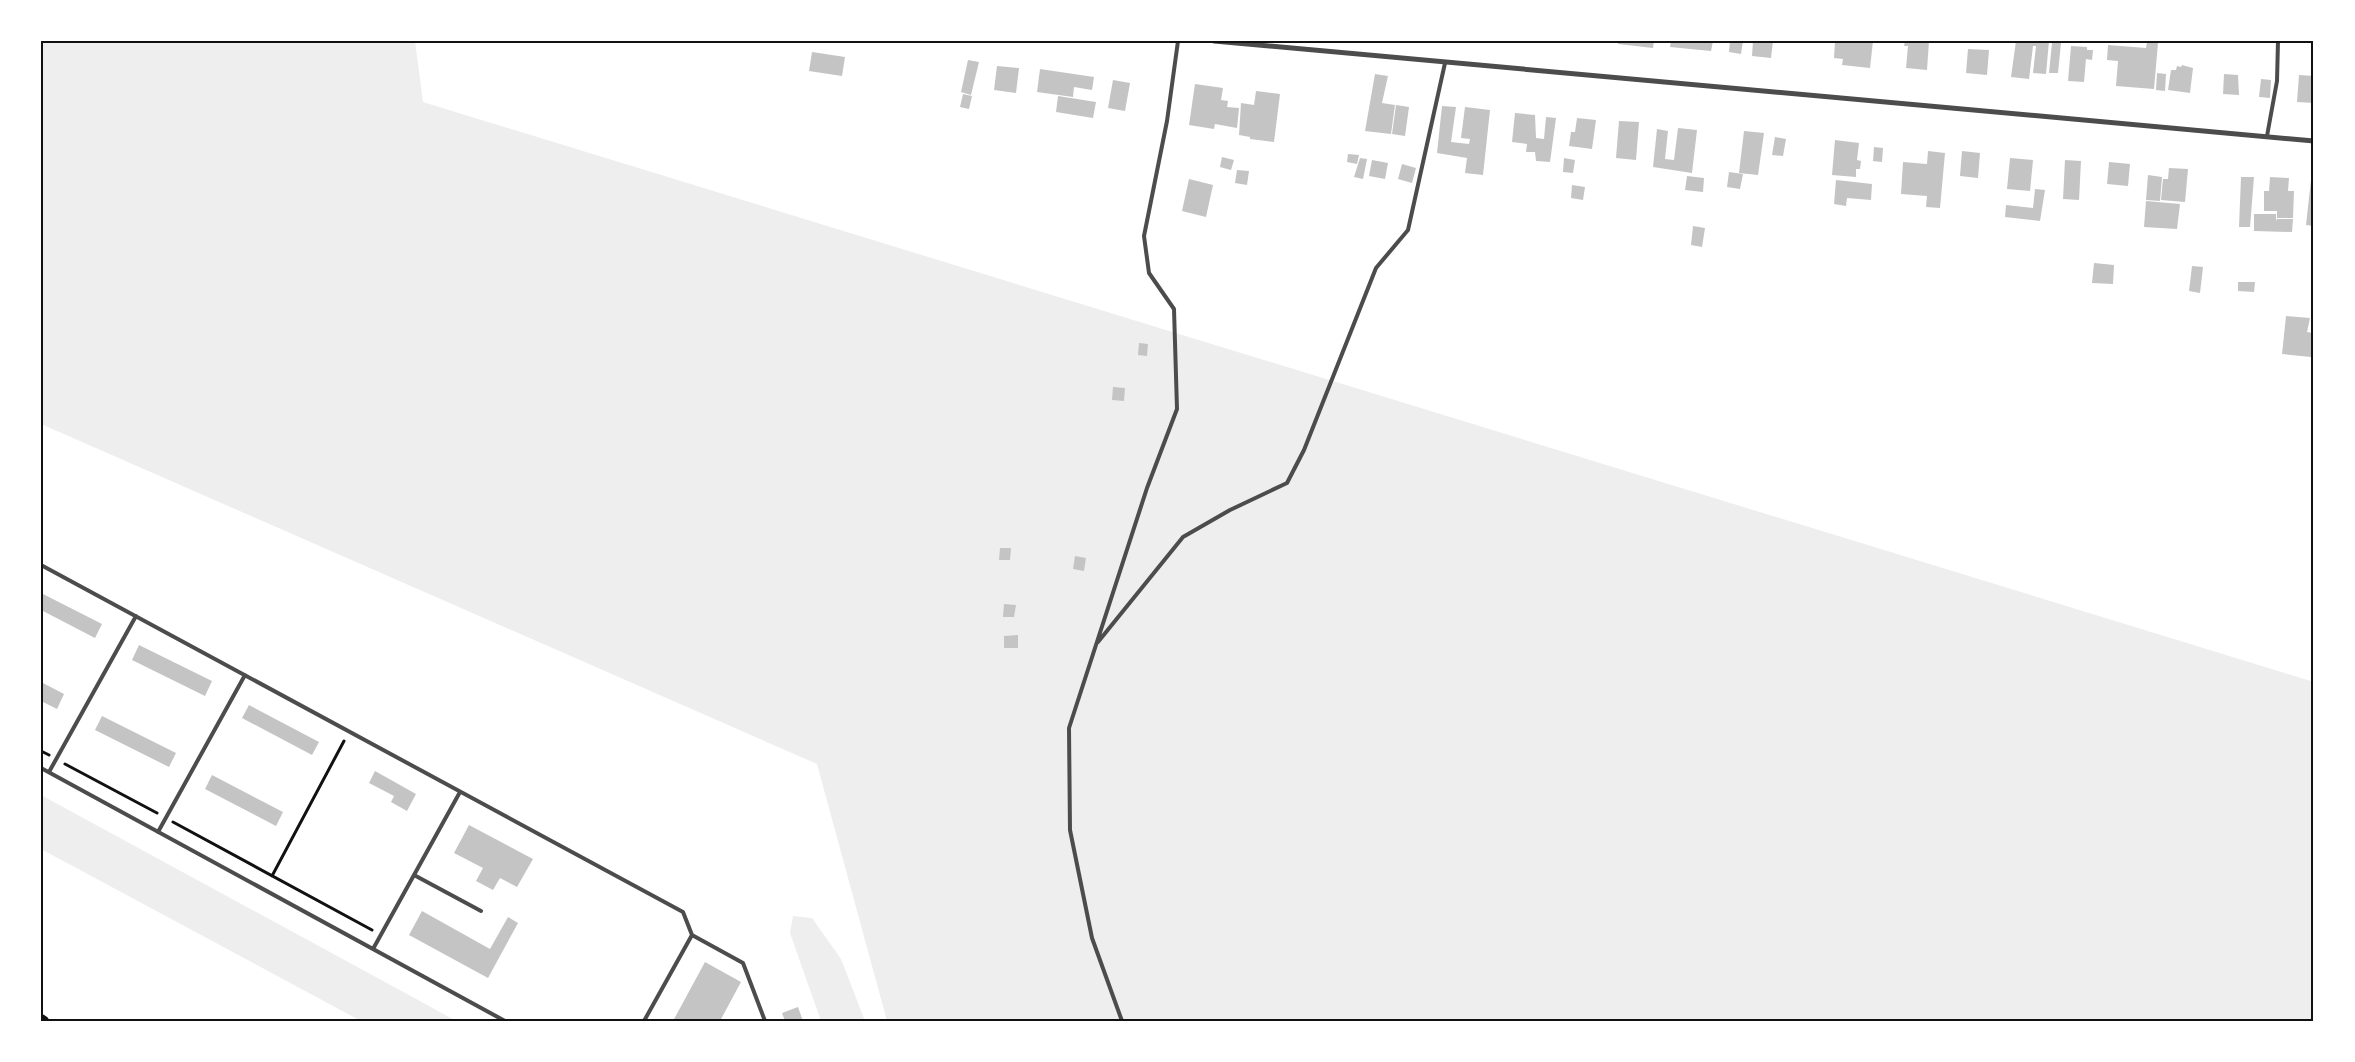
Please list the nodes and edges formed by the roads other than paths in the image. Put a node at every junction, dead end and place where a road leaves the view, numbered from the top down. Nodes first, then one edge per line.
1 (1178, 41) edge
2 (1214, 41) edge
3 (2278, 41) edge
4 (1445, 63) junction
5 (2267, 136) junction
6 (2314, 141) edge
7 (41, 565) edge
8 (136, 616) junction
9 (1097, 643) junction
10 (245, 675) junction
11 (41, 768) edge
12 (49, 772) junction
13 (460, 792) junction
14 (158, 832) junction
15 (414, 875) junction
16 (481, 911) dead end
17 (692, 935) junction
18 (374, 949) junction
19 (505, 1021) edge
20 (644, 1021) edge
21 (765, 1021) edge
22 (1122, 1021) edge

1 - 9 lane
2 - 4 street
3 - 5 lane
4 - 5 street
4 - 9 lane
5 - 6 street
7 - 8 lane
8 - 10 lane
8 - 12 lane
9 - 22 lane
10 - 13 lane
10 - 14 lane
11 - 12 lane
12 - 14 lane
13 - 15 lane
13 - 17 lane
14 - 18 lane
15 - 16 lane
15 - 18 lane
17 - 20 lane
17 - 21 lane
18 - 19 lane

